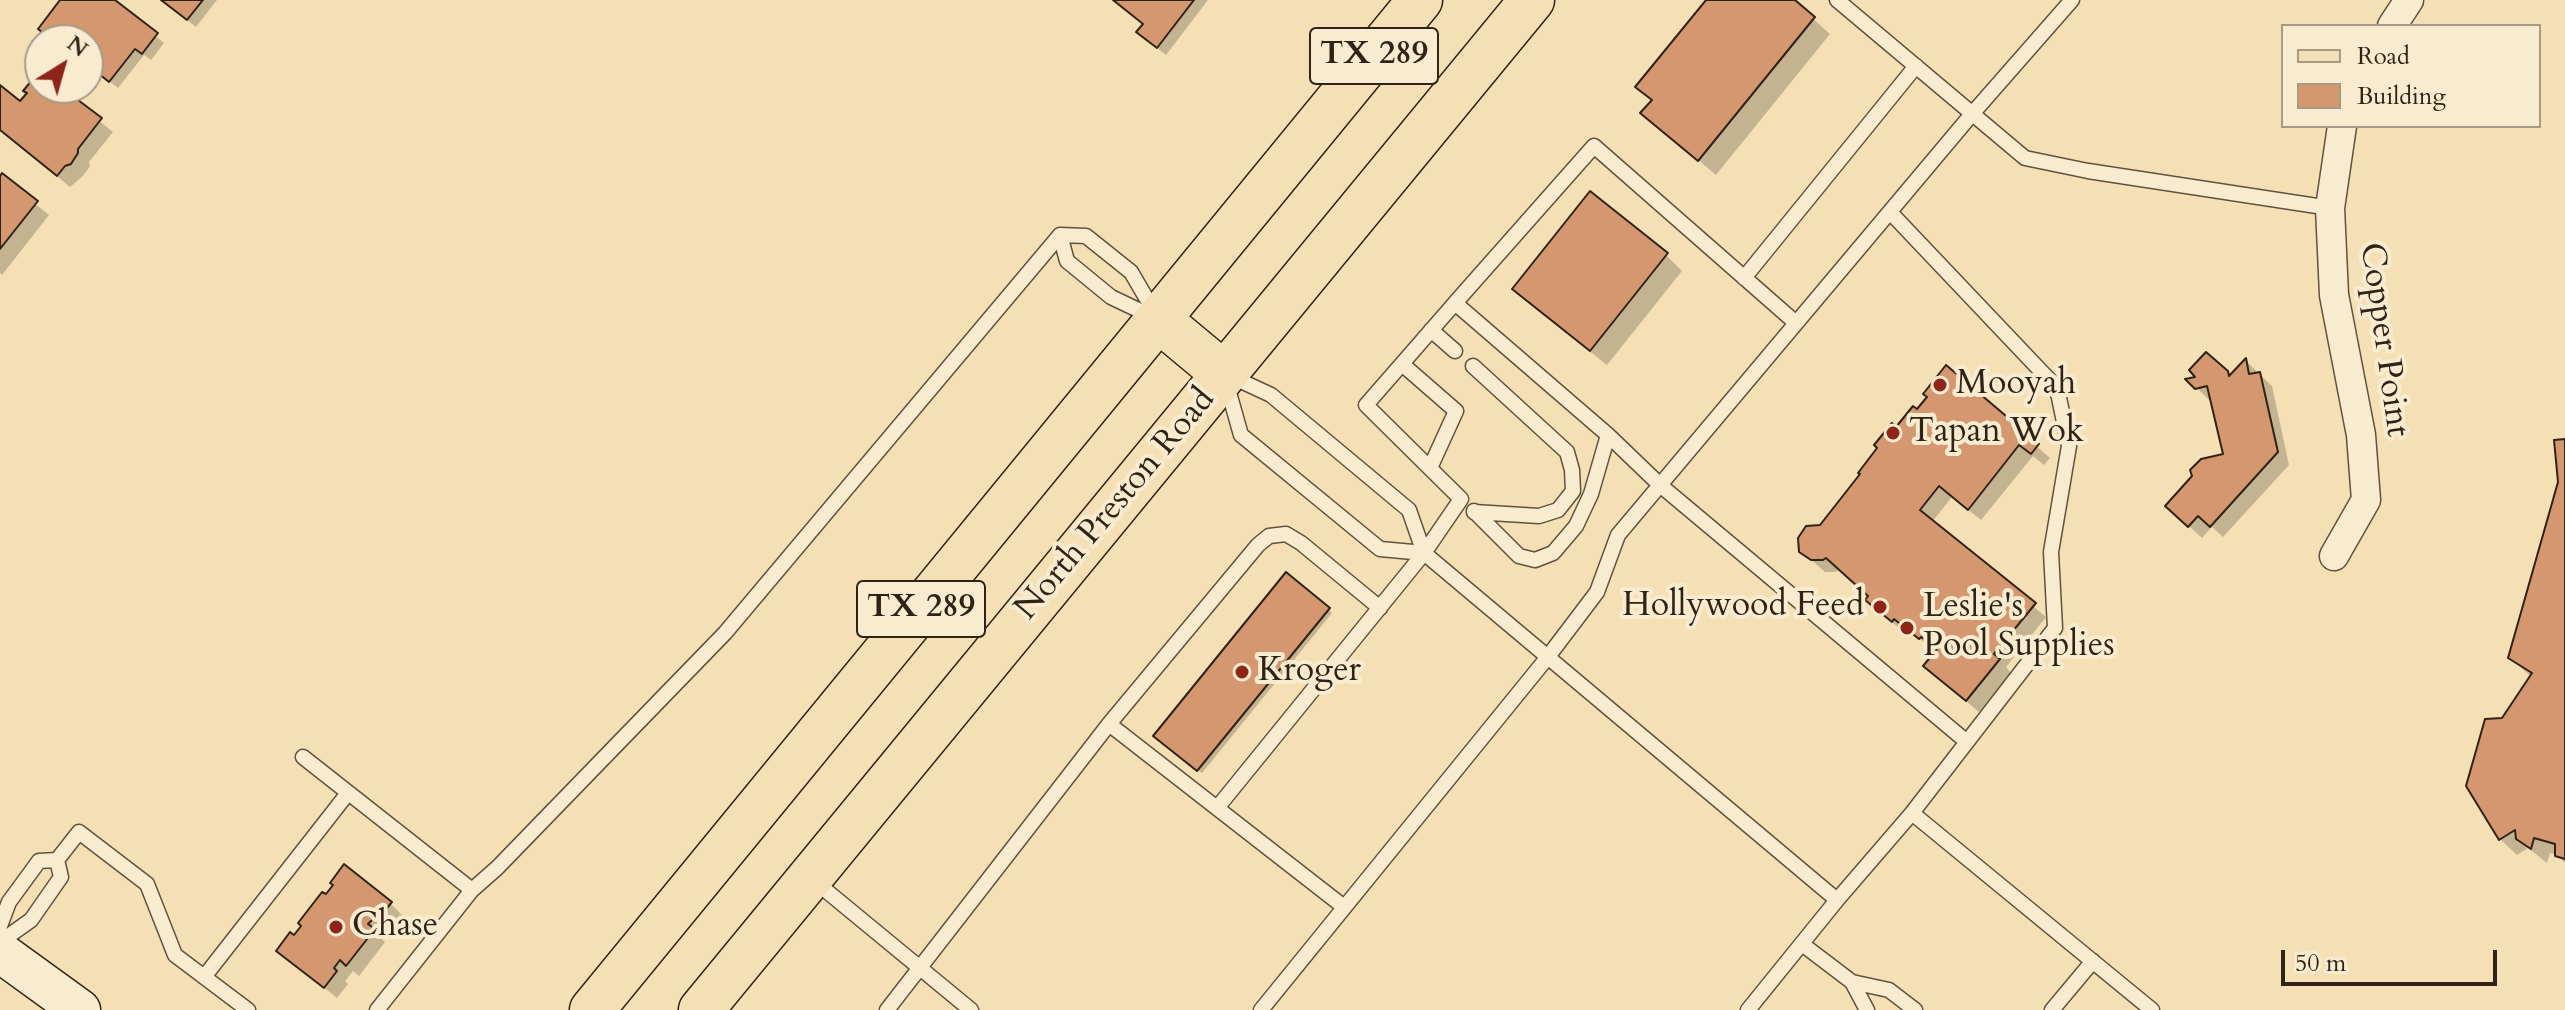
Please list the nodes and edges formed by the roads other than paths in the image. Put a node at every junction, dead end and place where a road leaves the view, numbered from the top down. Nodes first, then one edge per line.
1 (1420, 0) edge
2 (1532, 0) edge
3 (1837, 0) edge
4 (2072, 0) edge
5 (2409, 0) edge
6 (2393, 24) edge
7 (1916, 66) junction
8 (1972, 114) junction
9 (2342, 128) edge
10 (2330, 208) junction
11 (1890, 212) junction
12 (1060, 235) junction
13 (1744, 278) junction
14 (1455, 303) junction
15 (1158, 319) junction
16 (1796, 323) junction
17 (1431, 330) junction
18 (1455, 351) dead end
19 (1402, 364) junction
20 (1473, 366) dead end
21 (1224, 374) junction
22 (1608, 435) junction
23 (1430, 468) junction
24 (1660, 485) junction
25 (1461, 499) junction
26 (1474, 512) junction
27 (1424, 553) junction
28 (2334, 556) dead end
29 (1380, 608) junction
30 (1547, 658) junction
31 (1109, 724) junction
32 (1967, 742) junction
33 (303, 757) dead end
34 (348, 793) junction
35 (1217, 808) junction
36 (1912, 813) junction
37 (57, 860) junction
38 (809, 877) junction
39 (472, 890) junction
40 (1837, 900) junction
41 (1344, 907) junction
42 (0, 926) edge
43 (0, 942) edge
44 (1802, 944) junction
45 (0, 952) edge
46 (2093, 961) junction
47 (919, 967) junction
48 (204, 977) junction
49 (1852, 982) junction
50 (80, 1010) edge
51 (248, 1010) edge
52 (377, 1010) edge
53 (592, 1010) edge
54 (701, 1010) edge
55 (887, 1010) edge
56 (971, 1010) edge
57 (1261, 1010) edge
58 (1748, 1010) edge
59 (1867, 1010) edge
60 (1915, 1010) edge
61 (2052, 1010) edge
62 (2152, 1010) edge

1 - 15 main road, TX 289
2 - 21 main road, North Preston Road / TX 289
3 - 7 lane
4 - 8 lane
5 - 6 street
7 - 8 lane
7 - 13 lane
8 - 10 lane
8 - 11 lane
9 - 10 street, Copper Point
10 - 28 street, Copper Point
11 - 16 lane
11 - 32 lane
12 - 15 lane
12 - 15 lane
12 - 39 lane
13 - 14 lane
13 - 16 lane
14 - 17 lane
14 - 22 lane
15 - 21 main road
15 - 53 main road, TX 289
16 - 24 lane
17 - 18 lane
17 - 19 lane
19 - 23 lane
19 - 23 lane
20 - 26 lane
21 - 27 lane
21 - 27 lane
21 - 38 main road, North Preston Road / TX 289
22 - 24 lane
22 - 26 lane
23 - 25 lane
24 - 30 lane
24 - 32 lane
25 - 26 lane
25 - 27 lane
27 - 29 lane
27 - 30 lane
29 - 31 lane
29 - 35 lane
30 - 40 lane
30 - 41 lane
31 - 35 lane
31 - 47 lane
32 - 36 lane
33 - 34 lane
34 - 39 lane
34 - 48 lane
35 - 41 lane
36 - 40 lane
36 - 46 lane
37 - 42 lane
37 - 43 lane
37 - 48 lane
38 - 47 lane
38 - 54 main road, North Preston Road / TX 289
39 - 52 lane
40 - 44 lane
41 - 57 lane
44 - 49 lane
44 - 58 lane
45 - 50 main road
46 - 61 lane
46 - 62 lane
47 - 55 lane
47 - 56 lane
48 - 51 lane
49 - 59 lane
49 - 60 lane

